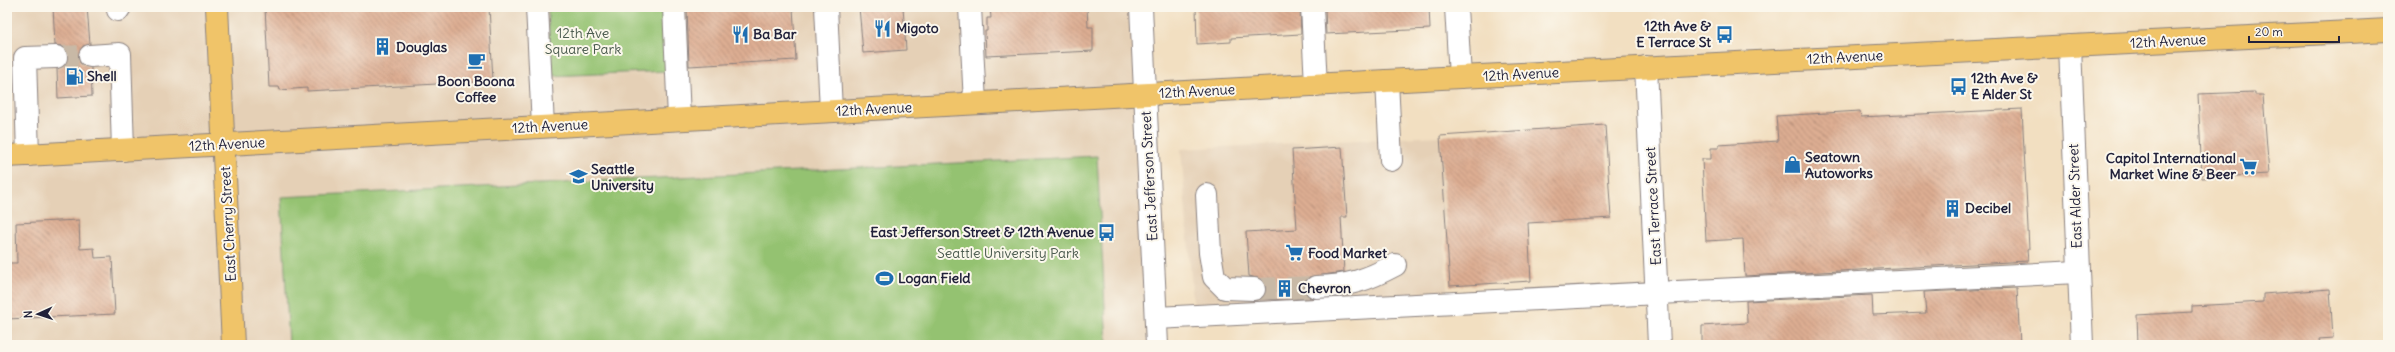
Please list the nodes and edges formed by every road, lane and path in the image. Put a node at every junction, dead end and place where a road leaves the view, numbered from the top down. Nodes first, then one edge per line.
1 (217, 7) edge
2 (537, 7) edge
3 (674, 7) edge
4 (826, 7) edge
5 (970, 7) edge
6 (1141, 7) edge
7 (1312, 7) edge
8 (1456, 7) edge
9 (2388, 30) edge
10 (2070, 46) junction
11 (90, 56) tunnel mouth
12 (56, 57) tunnel mouth
13 (1646, 67) junction
14 (1460, 77) junction
15 (1388, 81) junction
16 (1316, 85) junction
17 (1145, 94) junction
18 (975, 103) junction
19 (831, 111) junction
20 (679, 118) junction
21 (543, 126) junction
22 (224, 144) junction
23 (123, 150) junction
24 (18, 155) edge
25 (1391, 160) dead end
26 (1208, 195) dead end
27 (1395, 265) dead end
28 (2078, 272) junction
29 (1316, 287) tunnel mouth
30 (1254, 289) tunnel mouth
31 (1657, 294) junction
32 (1156, 318) junction
33 (233, 345) edge
34 (1157, 345) edge
35 (1660, 345) edge
36 (2082, 345) edge

1 - 22 main road, East Cherry Street
2 - 21 street
3 - 20 street
4 - 19 street
5 - 18 street
6 - 17 street, East Jefferson Street
7 - 16 street
8 - 14 street
9 - 10 main road, 12th Avenue
10 - 13 main road, 12th Avenue
10 - 28 street, East Alder Street
11 - 23 street
12 - 24 street
13 - 14 main road, 12th Avenue
13 - 31 street, East Terrace Street
14 - 15 main road, 12th Avenue
15 - 16 main road, 12th Avenue
15 - 25 street
16 - 17 main road, 12th Avenue
17 - 18 main road, 12th Avenue
17 - 32 street, East Jefferson Street
18 - 19 main road, 12th Avenue
19 - 20 main road, 12th Avenue
20 - 21 main road, 12th Avenue
21 - 22 main road, 12th Avenue
22 - 23 main road, 12th Avenue
22 - 33 main road, East Cherry Street
23 - 24 main road, 12th Avenue
26 - 30 street
27 - 29 street
28 - 31 street
28 - 36 street, East Alder Street
31 - 32 street
31 - 35 street, East Terrace Street
32 - 34 street, East Jefferson Street

